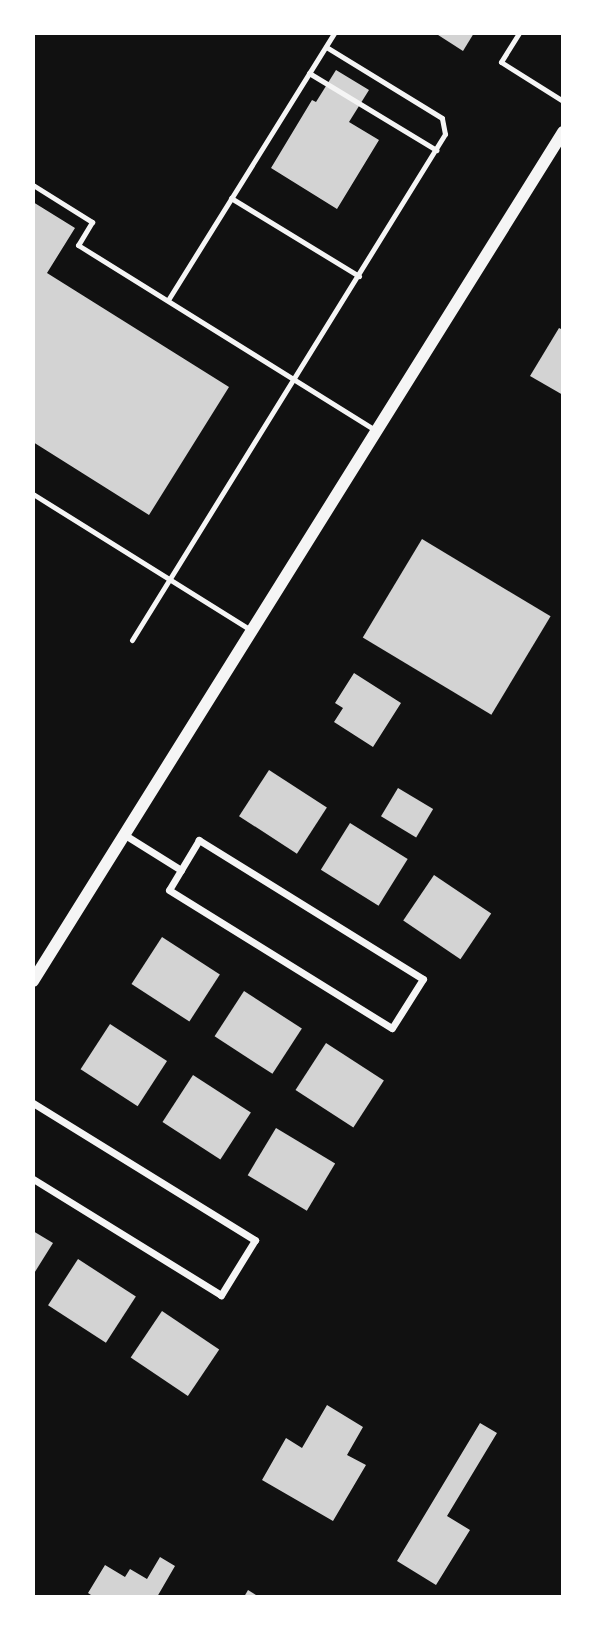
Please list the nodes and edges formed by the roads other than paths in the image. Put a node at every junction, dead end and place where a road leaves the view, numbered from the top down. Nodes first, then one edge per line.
1 (334, 33) edge
2 (519, 33) edge
3 (326, 47) junction
4 (309, 73) junction
5 (563, 101) edge
6 (563, 132) edge
7 (436, 150) junction
8 (33, 185) edge
9 (231, 198) junction
10 (359, 276) junction
11 (168, 300) junction
12 (294, 379) junction
13 (379, 432) junction
14 (33, 494) edge
15 (170, 579) junction
16 (253, 631) junction
17 (132, 640) dead end
18 (125, 835) junction
19 (181, 870) junction
20 (33, 981) edge
21 (33, 1102) edge
22 (33, 1179) edge

1 - 3 lane
2 - 5 lane
3 - 4 lane
3 - 7 lane
4 - 7 lane
4 - 9 lane
6 - 13 street
7 - 10 lane
8 - 11 lane
9 - 10 lane
9 - 11 lane
10 - 12 lane
11 - 12 lane
12 - 13 lane
12 - 15 lane
13 - 16 street
14 - 15 lane
15 - 16 lane
15 - 17 lane
16 - 18 street
18 - 19 street
18 - 20 street
19 - 19 street
21 - 22 street

